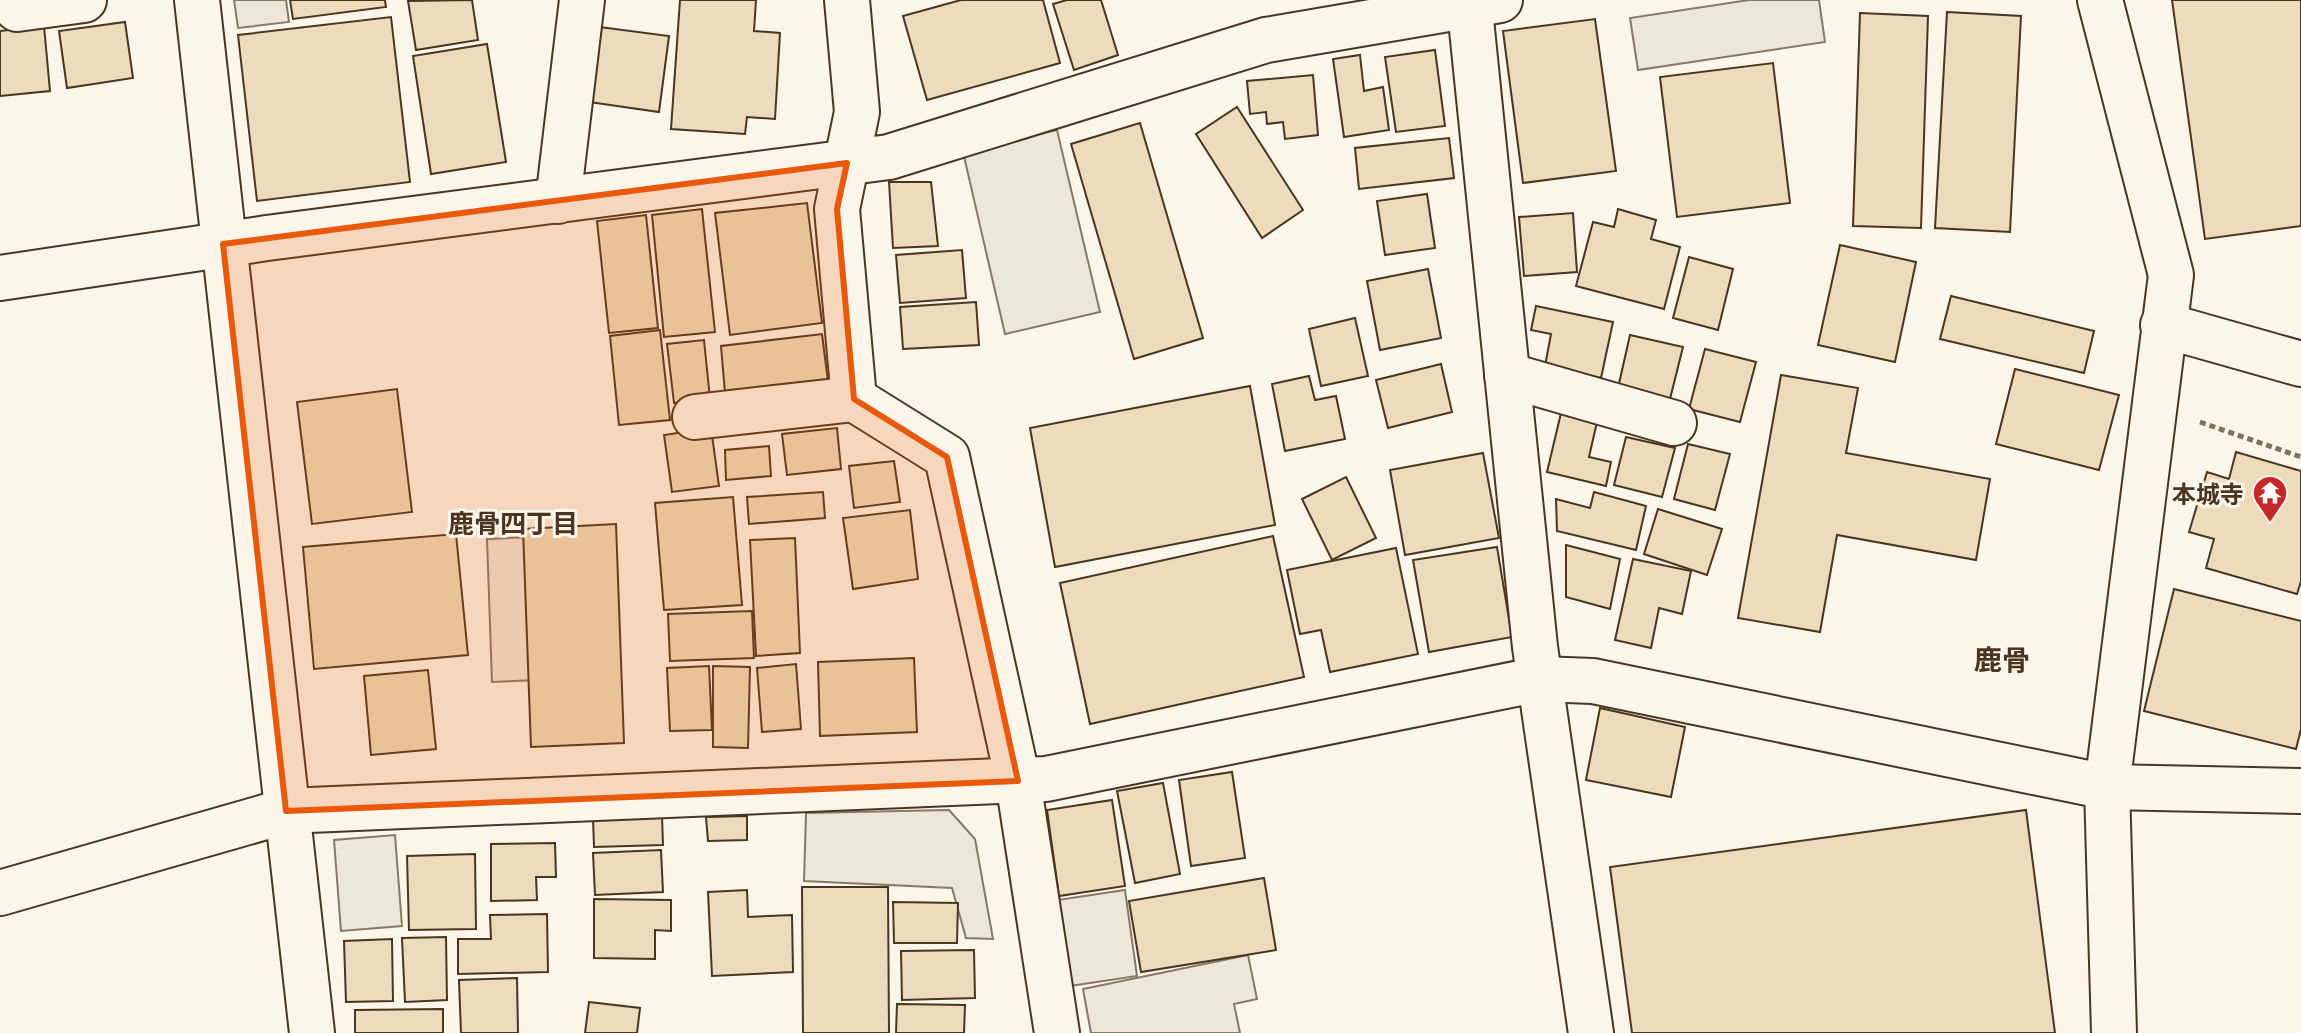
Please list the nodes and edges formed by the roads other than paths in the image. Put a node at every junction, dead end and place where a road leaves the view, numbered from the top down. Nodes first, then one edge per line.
1 (84, 0) edge
2 (197, 0) edge
3 (582, 0) edge
4 (847, 0) edge
5 (2100, 0) edge
6 (1479, 1) edge
7 (17, 9) dead end
8 (847, 163) junction
9 (558, 201) junction
10 (223, 244) junction
11 (0, 278) edge
12 (2163, 325) junction
13 (2301, 364) edge
14 (1507, 375) junction
15 (854, 399) junction
16 (695, 417) dead end
17 (1674, 423) dead end
18 (1540, 679) junction
19 (1018, 781) junction
20 (2107, 787) junction
21 (2301, 791) edge
22 (286, 811) junction
23 (0, 893) edge
24 (312, 1033) edge
25 (1057, 1033) edge
26 (1591, 1033) edge
27 (2114, 1033) edge

1 - 7 street
2 - 10 street
3 - 9 street
4 - 8 street
5 - 12 street
6 - 8 street
6 - 14 street
8 - 9 street
8 - 15 street
9 - 10 street
10 - 11 street
10 - 22 street
12 - 13 street
12 - 20 street
14 - 17 street
14 - 18 street
15 - 16 street
15 - 19 street
18 - 19 street
18 - 20 street
18 - 26 street
19 - 22 street
19 - 25 street
20 - 21 street
20 - 27 street
22 - 23 street
22 - 24 street

